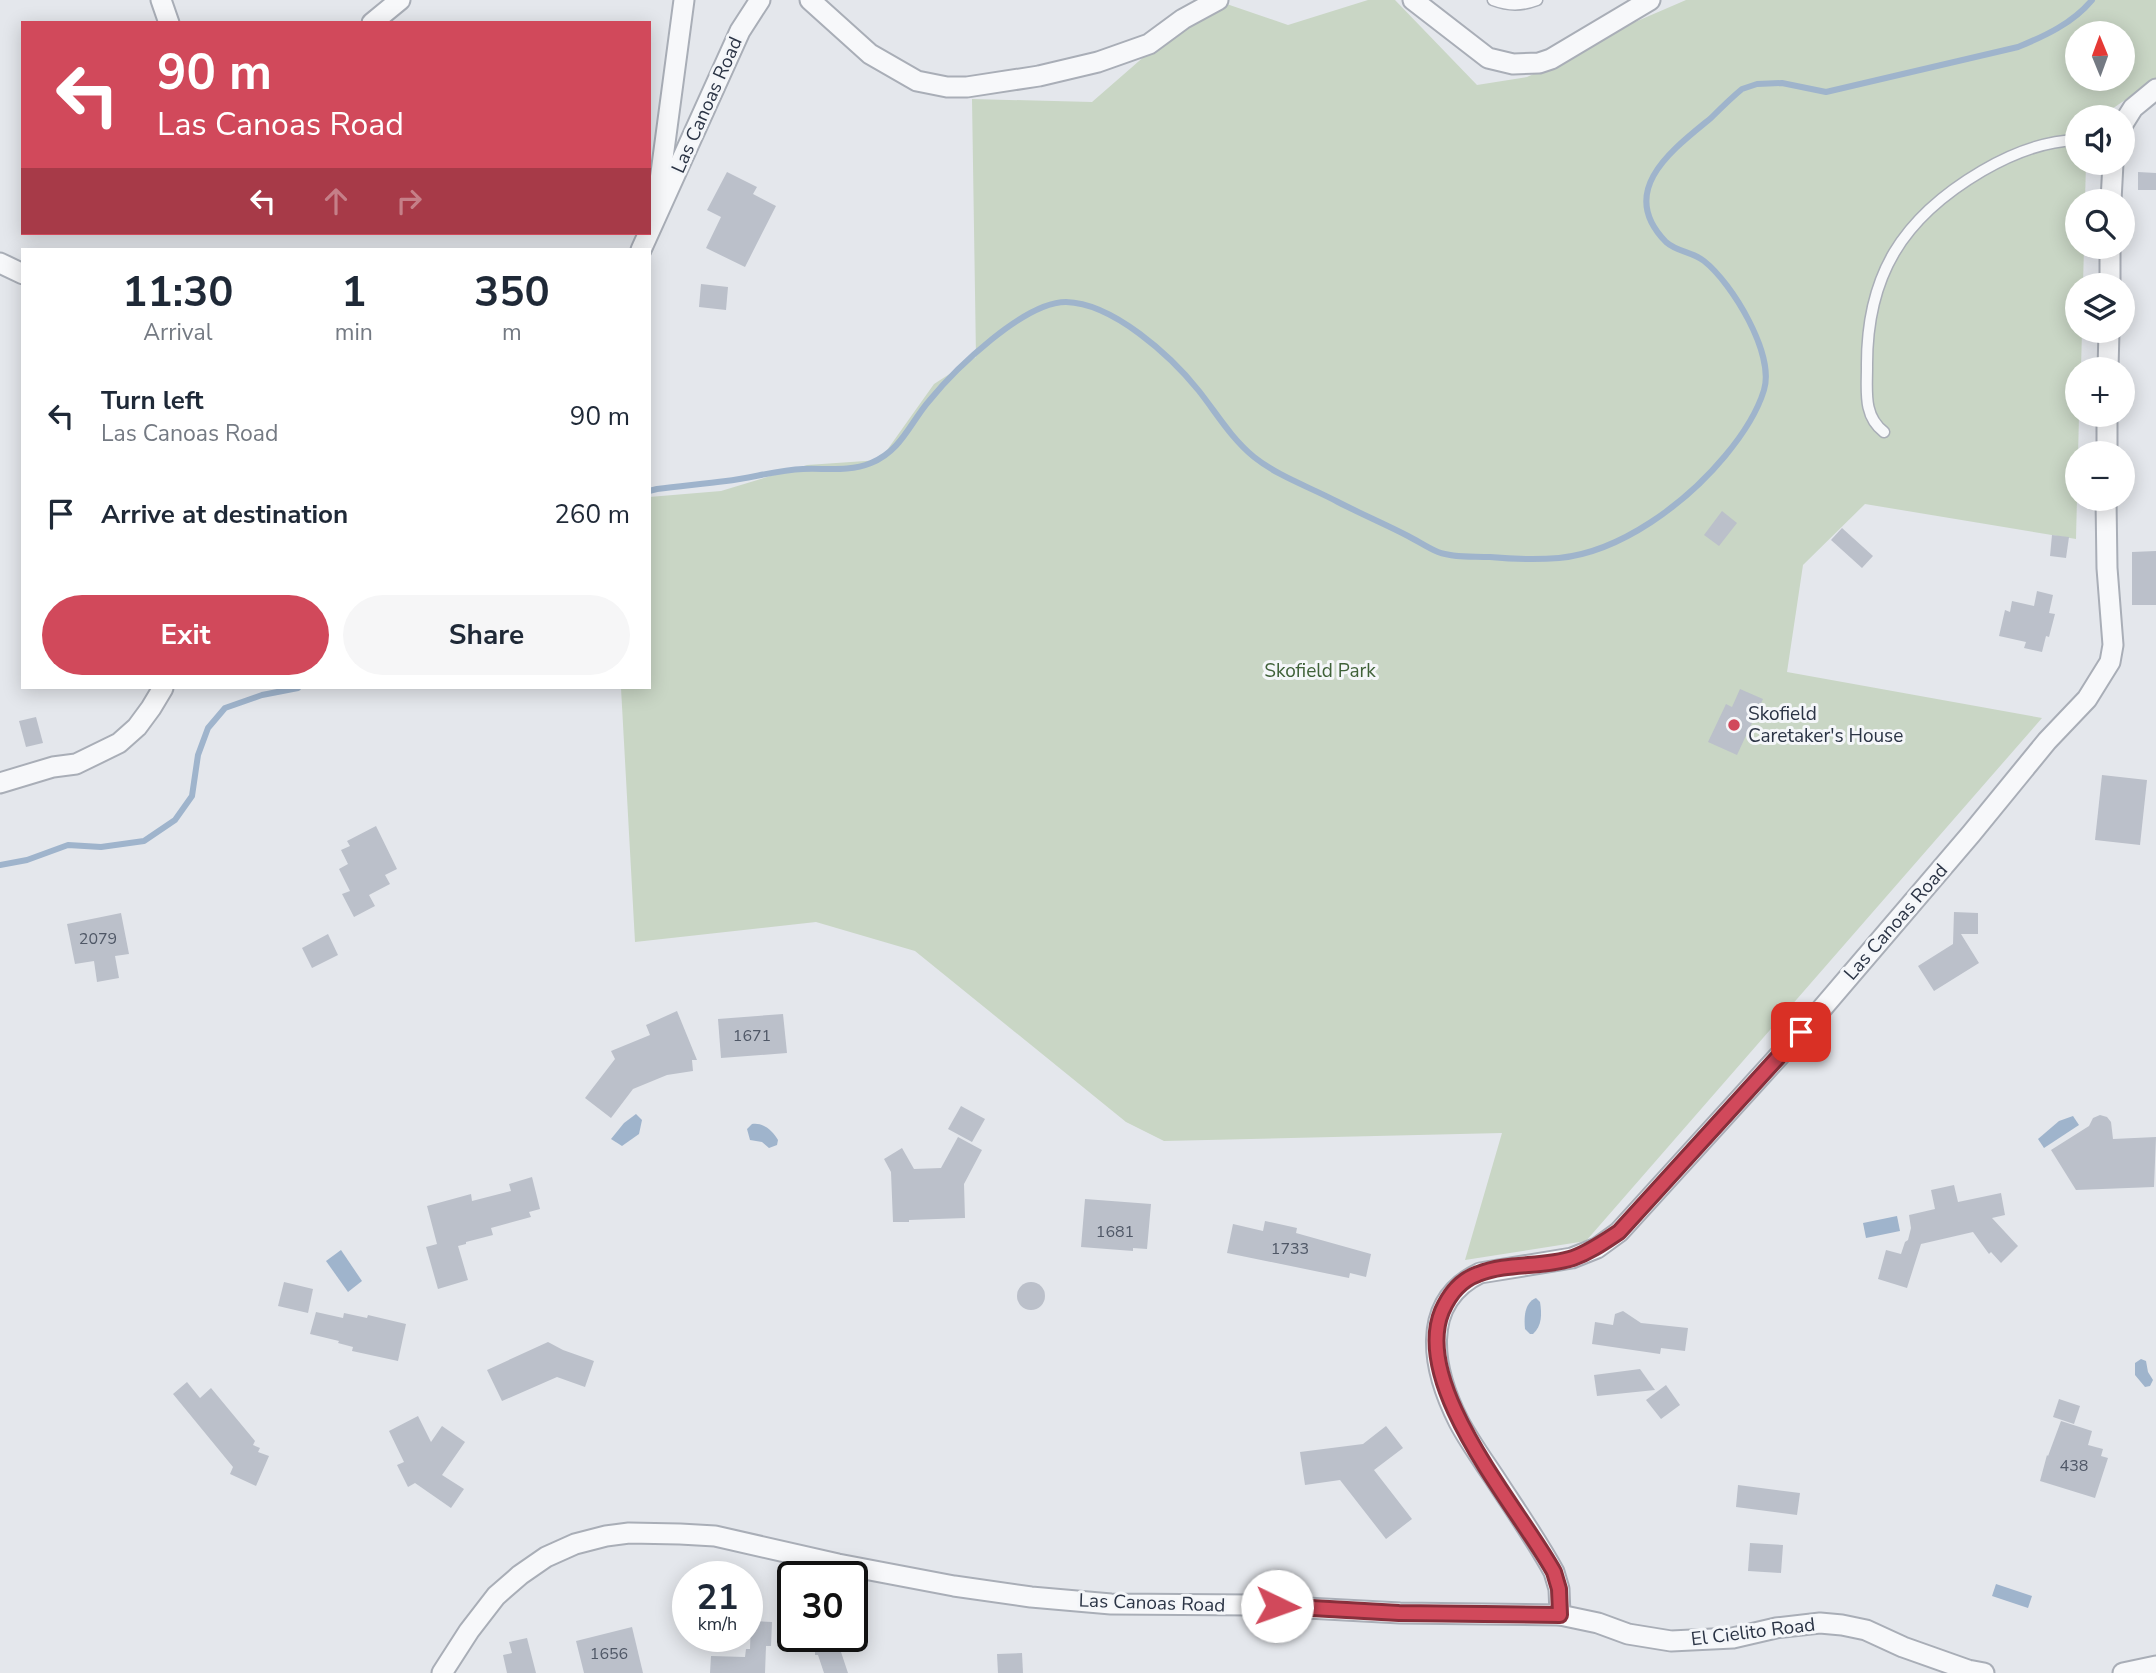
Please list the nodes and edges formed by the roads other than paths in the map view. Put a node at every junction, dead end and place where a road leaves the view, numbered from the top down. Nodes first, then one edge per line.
1 (161, 0) edge
2 (400, 0) edge
3 (684, 0) edge
4 (760, 0) edge
5 (810, 0) edge
6 (1218, 0) edge
7 (1413, 0) edge
8 (1493, 0) edge
9 (1536, 0) edge
10 (1650, 0) edge
11 (168, 21) edge
12 (374, 21) edge
13 (2156, 89) edge
14 (2135, 106) edge
15 (2065, 142) edge
16 (654, 225) junction
17 (651, 231) edge
18 (0, 263) edge
19 (21, 273) edge
20 (1884, 432) dead end
21 (2106, 511) edge
22 (162, 689) edge
23 (0, 783) edge
24 (1560, 1615) junction
25 (2156, 1666) edge
26 (442, 1673) edge
27 (1984, 1673) edge
28 (2123, 1673) edge

1 - 11 street
2 - 12 street
3 - 16 street
4 - 16 street, Las Canoas Road
5 - 6 street
7 - 10 street
8 - 9 lane
13 - 14 street
15 - 20 lane
16 - 17 street, Las Canoas Road
18 - 19 street
21 - 24 street, Las Canoas Road
22 - 23 street
24 - 26 street, Las Canoas Road
24 - 27 street, El Cielito Road
25 - 28 street

